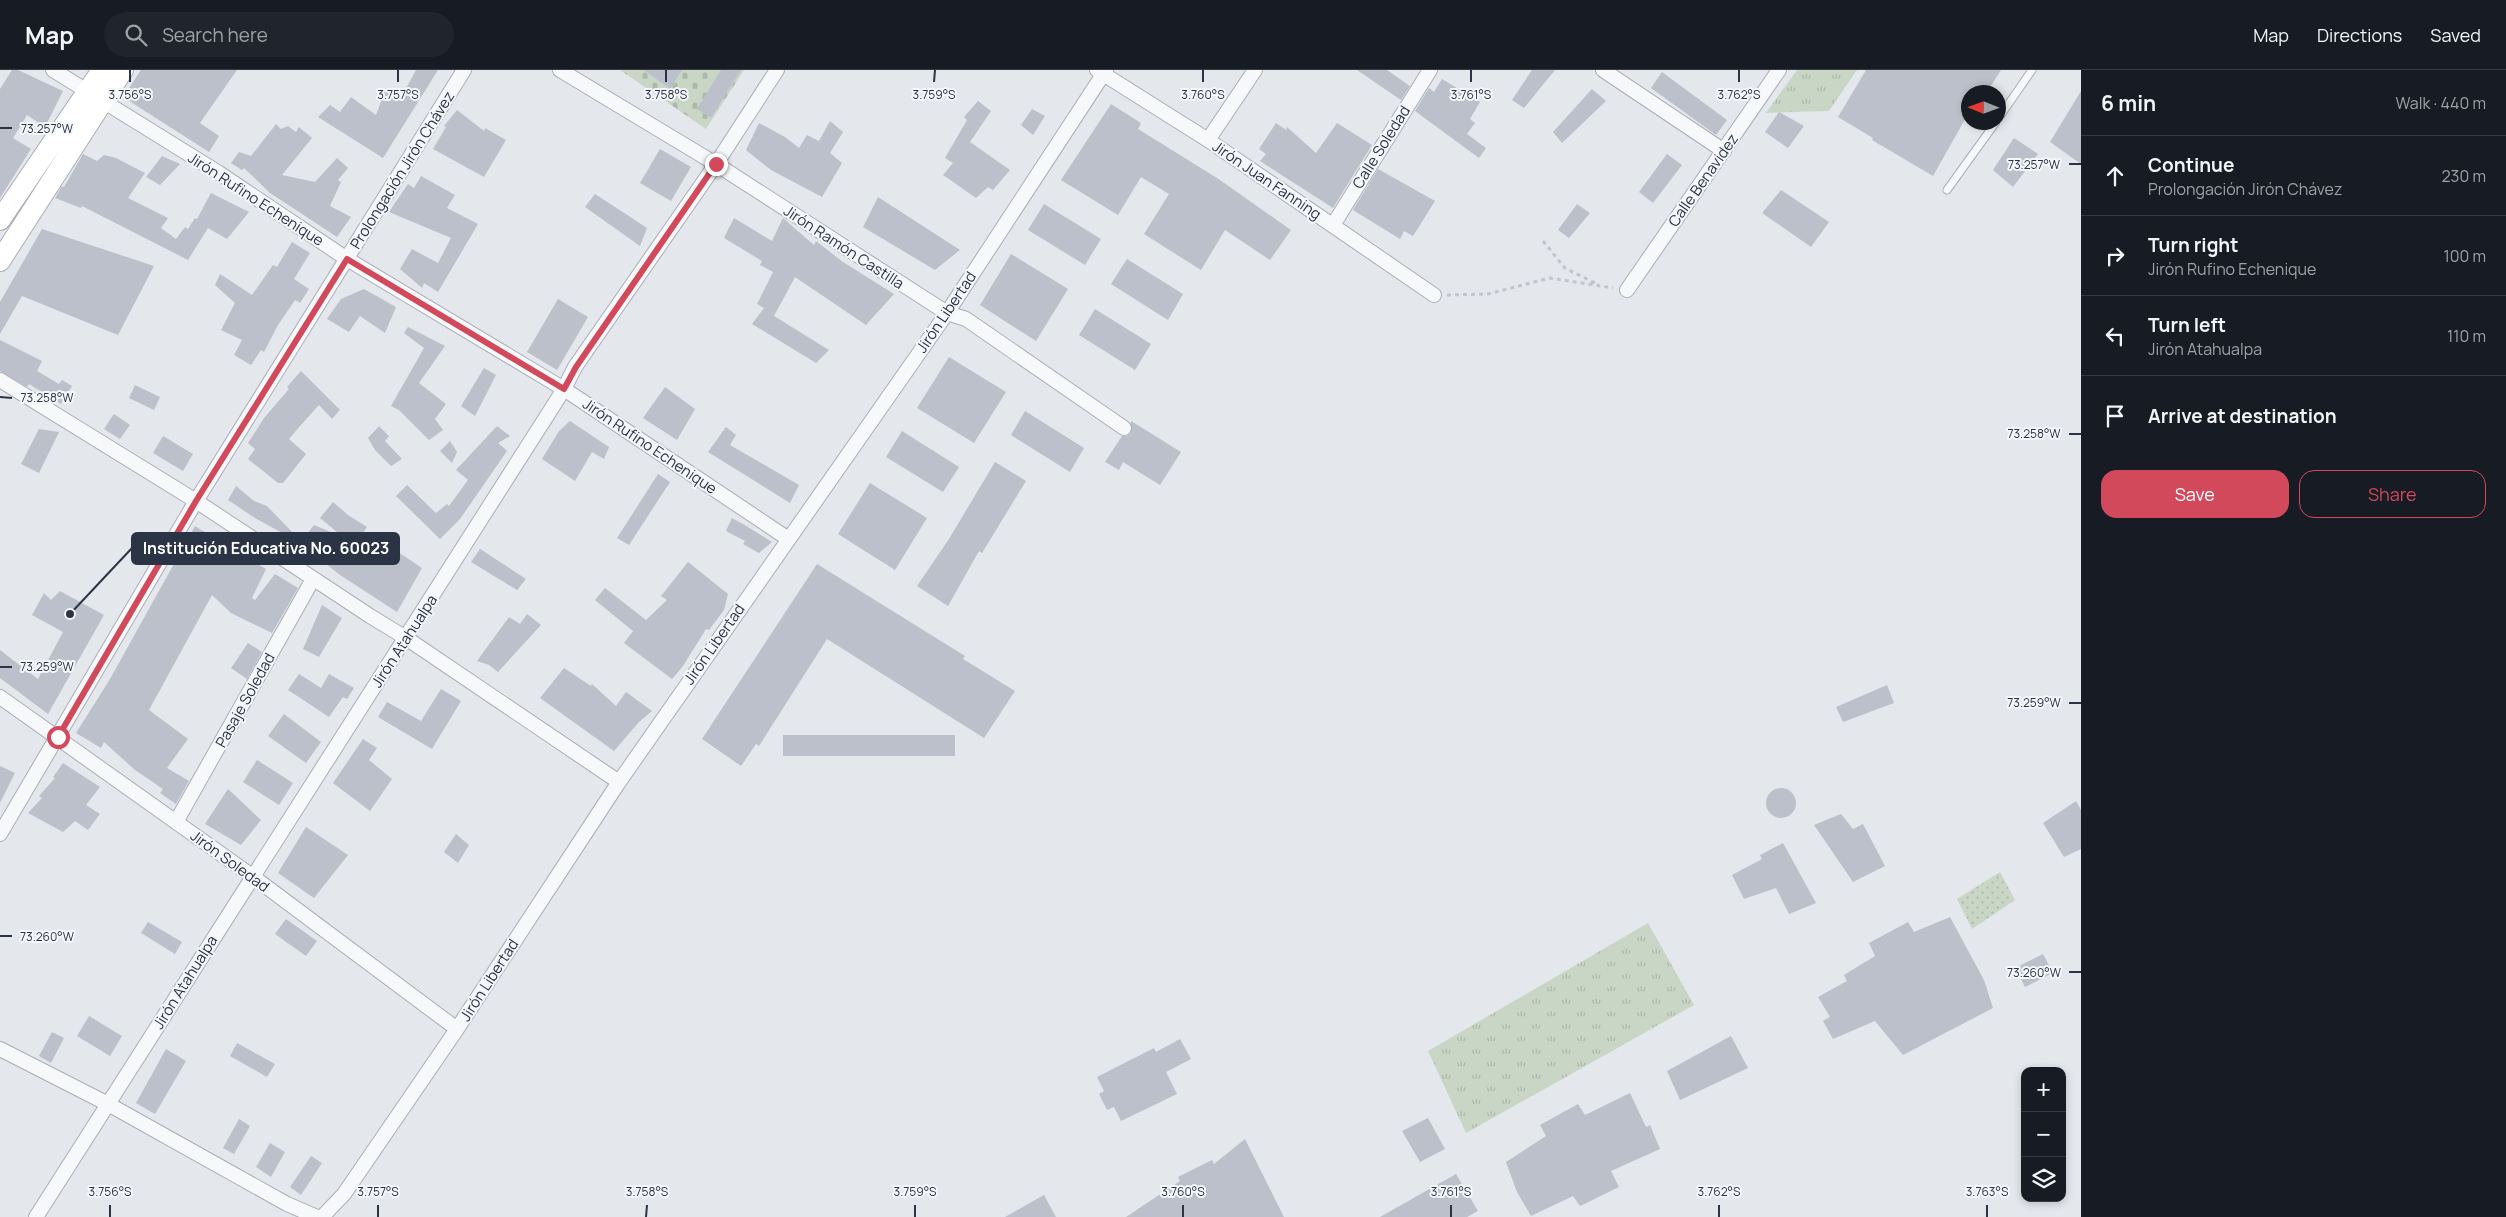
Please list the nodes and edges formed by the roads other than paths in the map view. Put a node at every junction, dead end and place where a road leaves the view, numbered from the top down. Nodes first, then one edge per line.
1 (53, 70) edge
2 (102, 70) edge
3 (123, 70) edge
4 (464, 70) edge
5 (560, 70) edge
6 (777, 70) edge
7 (1255, 70) edge
8 (1430, 70) edge
9 (1603, 70) edge
10 (1778, 70) edge
11 (2032, 70) edge
12 (1102, 71) edge
13 (94, 97) junction
14 (2006, 107) edge
15 (1990, 130) edge
16 (1208, 140) junction
17 (1724, 151) junction
18 (716, 164) junction
19 (1948, 190) dead end
20 (0, 220) edge
21 (1332, 225) junction
22 (347, 259) junction
23 (0, 261) edge
24 (1627, 290) road end
25 (1434, 295) road end
26 (947, 313) junction
27 (0, 380) edge
28 (564, 389) junction
29 (1124, 428) dead end
30 (196, 501) junction
31 (787, 538) junction
32 (313, 579) junction
33 (406, 638) junction
34 (0, 697) edge
35 (58, 737) junction
36 (619, 782) junction
37 (176, 822) junction
38 (0, 834) edge
39 (252, 876) junction
40 (457, 1029) junction
41 (0, 1049) edge
42 (108, 1104) junction
43 (36, 1217) edge
44 (317, 1217) edge
45 (322, 1217) edge

1 - 13 street, Jirón Rufino Echenique
2 - 13 main road
3 - 13 main road
4 - 22 street, Prolongación Jirón Chávez
5 - 18 street, Jirón Ramón Castilla
6 - 18 street, Jirón Atahualpa
7 - 16 street
8 - 21 street, Calle Soledad
9 - 17 street
10 - 17 street, Calle Benavidez
11 - 14 lane
12 - 16 street, Jirón Juan Fanning
12 - 26 street, Jirón Libertad
13 - 20 main road
13 - 22 street, Jirón Rufino Echenique
13 - 23 main road
15 - 19 lane
16 - 21 street, Jirón Juan Fanning
17 - 24 street, Calle Benavidez
18 - 26 street, Jirón Ramón Castilla
18 - 28 street, Jirón Atahualpa
21 - 25 street, Jirón Juan Fanning
22 - 28 street, Jirón Rufino Echenique
22 - 30 street, Prolongación Jirón Chávez
26 - 29 street, Jirón Ramón Castilla
26 - 31 street, Jirón Libertad
27 - 30 street
28 - 31 street, Jirón Rufino Echenique
28 - 33 street, Jirón Atahualpa
30 - 32 street
30 - 35 street, Prolongación Jirón Chávez
31 - 36 street, Jirón Libertad
32 - 33 street
32 - 37 street, Pasaje Soledad
33 - 36 street
33 - 39 street, Jirón Atahualpa
34 - 35 street, Jirón Soledad
35 - 37 street, Jirón Soledad
35 - 38 street, Prolongación Jirón Chávez
36 - 40 street, Jirón Libertad
37 - 39 street, Jirón Soledad
39 - 40 street, Jirón Soledad
39 - 42 street, Jirón Atahualpa
40 - 45 street, Jirón Libertad
41 - 42 street
42 - 43 street, Jirón Atahualpa
42 - 44 street

